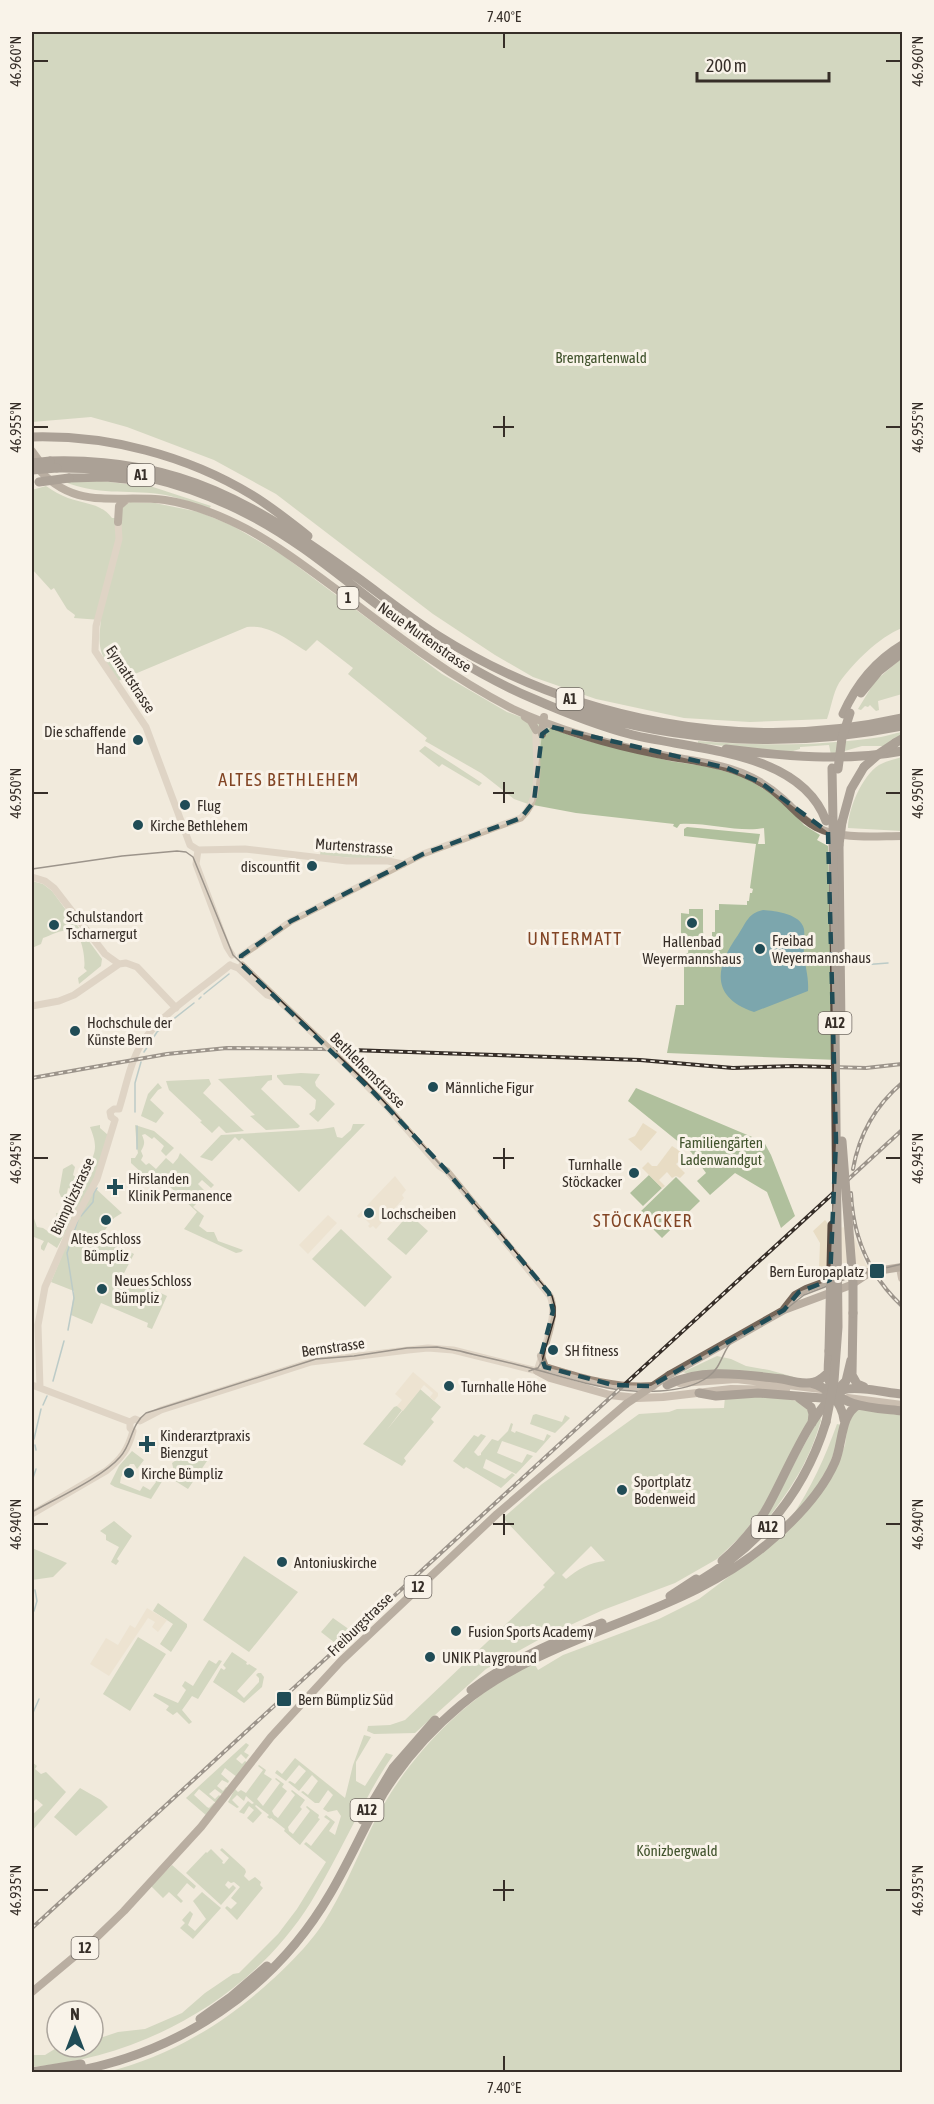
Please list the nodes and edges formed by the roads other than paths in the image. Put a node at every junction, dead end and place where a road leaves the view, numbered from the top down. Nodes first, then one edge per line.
1 (32, 429) edge
2 (63, 436) junction
3 (32, 437) edge
4 (32, 451) edge
5 (32, 462) edge
6 (53, 465) junction
7 (32, 470) edge
8 (35, 482) edge
9 (105, 497) junction
10 (124, 498) junction
11 (221, 502) junction
12 (118, 522) junction
13 (358, 578) junction
14 (903, 645) edge
15 (903, 653) edge
16 (479, 671) junction
17 (490, 695) junction
18 (515, 710) junction
19 (847, 714) junction
20 (903, 714) edge
21 (903, 718) edge
22 (543, 720) junction
23 (883, 722) junction
24 (555, 726) junction
25 (903, 726) edge
26 (539, 732) junction
27 (587, 735) junction
28 (664, 741) junction
29 (899, 741) edge
30 (903, 751) edge
31 (833, 823) junction
32 (903, 836) edge
33 (195, 848) junction
34 (403, 864) junction
35 (32, 877) edge
36 (232, 955) junction
37 (241, 956) junction
38 (119, 964) junction
39 (230, 965) junction
40 (240, 966) junction
41 (32, 1006) edge
42 (176, 1008) junction
43 (839, 1141) junction
44 (901, 1267) edge
45 (870, 1272) junction
46 (902, 1278) edge
47 (794, 1296) junction
48 (801, 1304) junction
49 (784, 1310) junction
50 (541, 1356) junction
51 (851, 1356) junction
52 (829, 1367) junction
53 (537, 1371) junction
54 (668, 1380) junction
55 (811, 1383) junction
56 (32, 1385) edge
57 (40, 1388) junction
58 (874, 1391) junction
59 (699, 1393) junction
60 (829, 1394) junction
61 (903, 1395) edge
62 (793, 1396) junction
63 (903, 1400) edge
64 (858, 1404) junction
65 (903, 1405) edge
66 (903, 1411) edge
67 (140, 1421) junction
68 (130, 1422) junction
69 (829, 1423) junction
70 (811, 1425) junction
71 (845, 1425) junction
72 (134, 1431) junction
73 (32, 1514) edge
74 (705, 1585) junction
75 (670, 1596) junction
76 (32, 1992) edge
77 (32, 2072) edge
78 (71, 2073) edge

1 - 2 highway
2 - 3 highway
2 - 13 highway
4 - 9 main road, 1
5 - 6 highway, A1, bridge
5 - 9 main road, 1
6 - 7 highway, A1, bridge
6 - 11 highway, A1
6 - 13 highway, A1
8 - 11 highway, bridge
9 - 10 main road, Neue Murtenstrasse / 1
9 - 12 main road
10 - 12 main road
10 - 17 main road, Neue Murtenstrasse / 1
11 - 16 highway, A1
12 - 33 street, Eymattstrasse
13 - 23 highway, A1
14 - 19 highway
15 - 19 highway
16 - 25 highway, A1
16 - 28 highway
17 - 18 main road, Neue Murtenstrasse / 1
17 - 22 main road, Neue Murtenstrasse / 1
18 - 22 main road, Neue Murtenstrasse / 1
18 - 26 main road
19 - 31 highway
20 - 23 highway
21 - 23 highway, A1
22 - 24 main road, Neue Murtenstrasse / 1
22 - 26 main road
22 - 27 main road, Neue Murtenstrasse / 1
24 - 26 main road
24 - 27 main road, Neue Murtenstrasse / 1
26 - 34 street, Murtenstrasse
27 - 31 main road, Neue Murtenstrasse / 1
28 - 30 highway
28 - 31 highway
29 - 31 highway, bridge
31 - 32 main road, 1
31 - 43 highway, A12, bridge
31 - 43 highway, A12, bridge
33 - 34 street, Murtenstrasse
33 - 36 street
34 - 37 street
35 - 38 street
36 - 37 street
36 - 39 street
37 - 40 street
38 - 41 street
38 - 42 street
39 - 40 street
39 - 42 street
40 - 50 street, Bethlehemstrasse, bridge
42 - 57 street, Bümplizstrasse
43 - 51 highway, bridge
43 - 52 highway, bridge
43 - 69 highway, A12, bridge
44 - 45 main road, Freiburgstrasse / 12, bridge
44 - 46 main road
45 - 47 main road, Freiburgstrasse / 12
45 - 48 main road, Freiburgstrasse / 12
47 - 48 main road
47 - 49 main road, Freiburgstrasse / 12
48 - 49 main road, Freiburgstrasse / 12
49 - 54 main road, Freiburgstrasse / 12
50 - 53 street, Bethlehemstrasse
50 - 54 main road
51 - 58 highway
51 - 60 highway
52 - 55 highway
52 - 60 highway
53 - 54 main road, Bernstrasse
53 - 59 main road, Bernstrasse
53 - 67 street, Bernstrasse
54 - 55 highway
54 - 60 main road
54 - 76 main road, Freiburgstrasse / 12, bridge
55 - 60 highway
56 - 57 street
57 - 68 street
58 - 60 highway
58 - 61 highway
59 - 60 main road, Bernstrasse
59 - 62 highway
60 - 62 highway
60 - 64 highway
60 - 70 highway
60 - 71 highway
62 - 70 highway
63 - 65 main road
64 - 66 highway
64 - 71 highway
67 - 68 street, Bernstrasse
67 - 72 street
68 - 72 street
69 - 74 highway, A12
69 - 75 highway, A12
70 - 75 highway
71 - 74 highway
72 - 73 street
74 - 78 highway, A12
75 - 77 highway, A12

